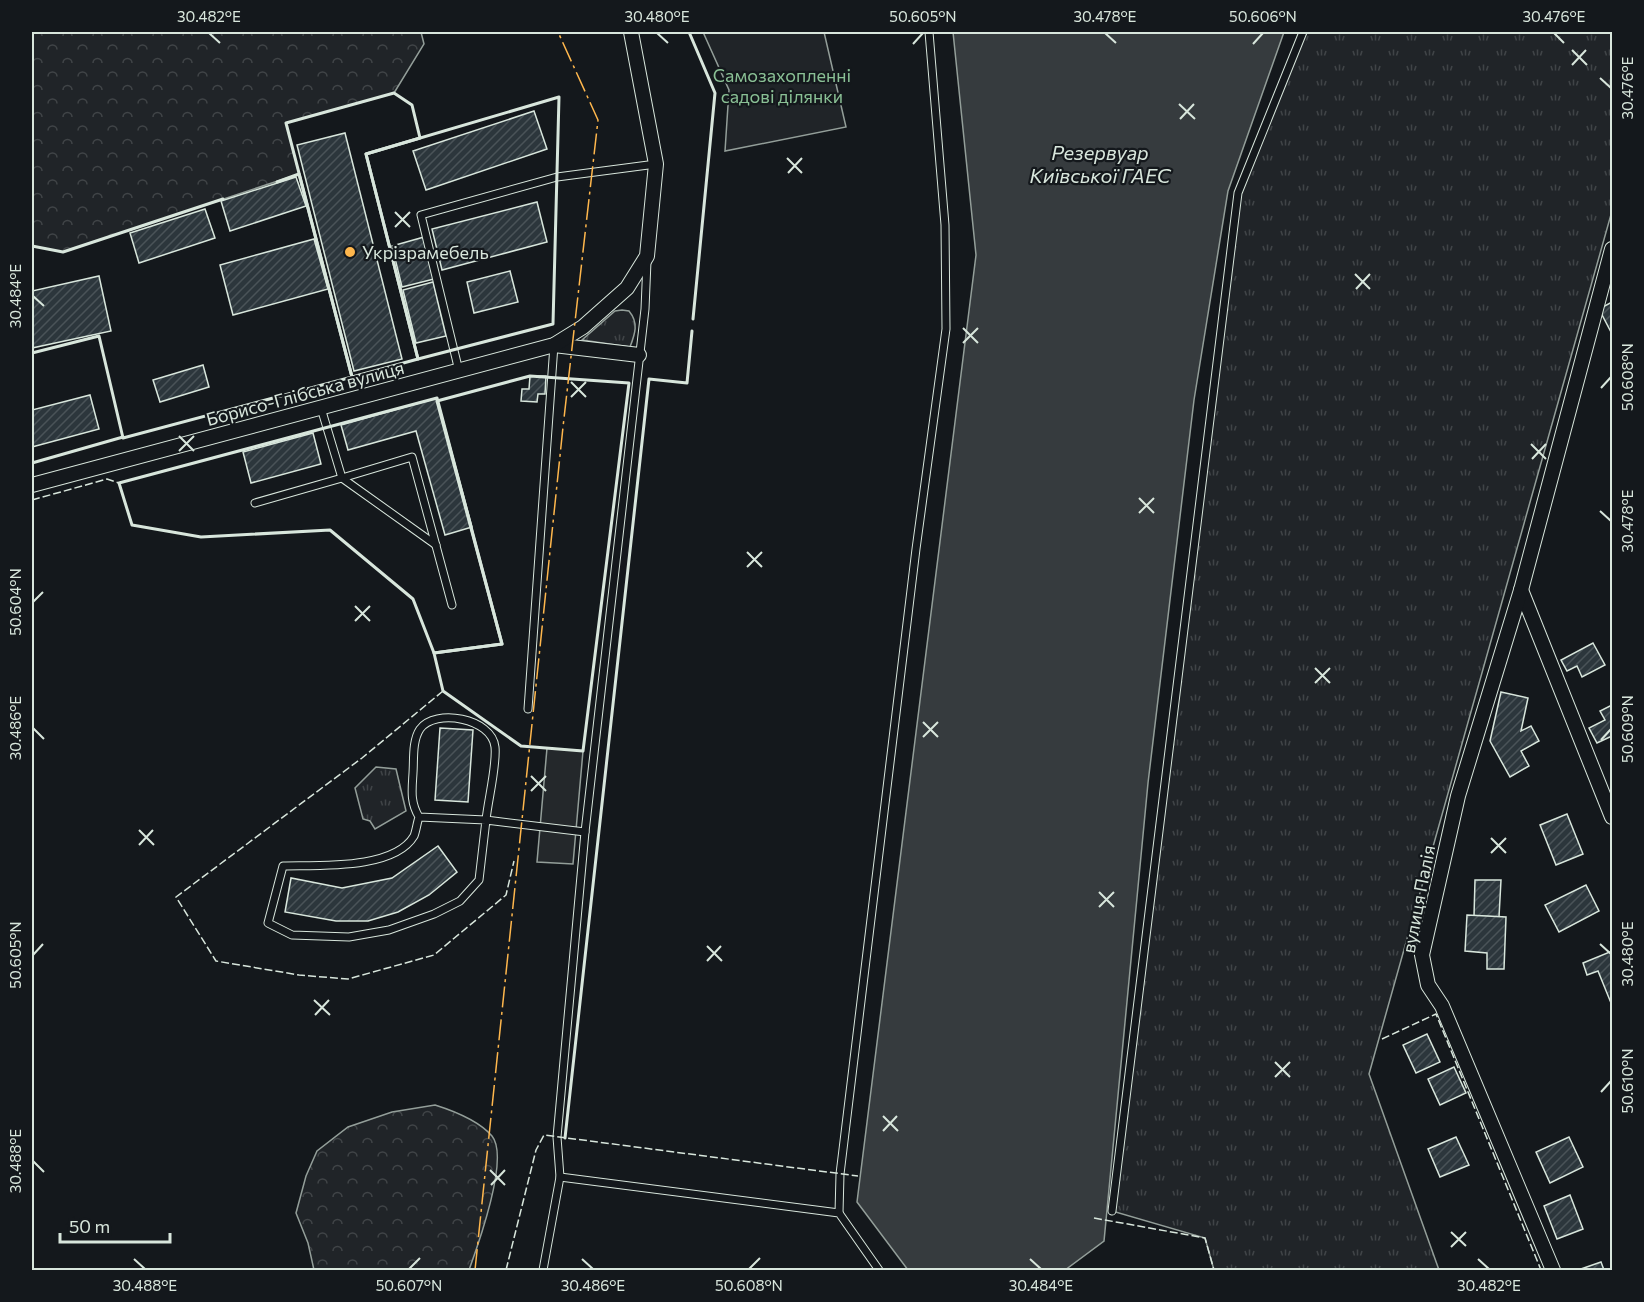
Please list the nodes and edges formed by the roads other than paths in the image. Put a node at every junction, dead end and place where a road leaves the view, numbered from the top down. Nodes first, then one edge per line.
1 (632, 32) edge
2 (929, 32) edge
3 (1303, 32) edge
4 (656, 164) junction
5 (1612, 249) edge
6 (647, 256) junction
7 (554, 345) junction
8 (639, 355) junction
9 (459, 371) junction
10 (321, 408) junction
11 (342, 478) junction
12 (32, 485) edge
13 (255, 503) dead end
14 (436, 545) junction
15 (1521, 590) junction
16 (452, 605) dead end
17 (528, 709) dead end
18 (419, 817) junction
19 (1612, 817) edge
20 (486, 820) junction
21 (585, 832) junction
22 (560, 1177) junction
23 (1112, 1211) dead end
24 (839, 1213) junction
25 (543, 1270) edge
26 (879, 1270) edge
27 (1554, 1270) edge

1 - 4 street, Борисо-Глібська вулиця
2 - 24 lane
3 - 23 lane
4 - 6 street, Борисо-Глібська вулиця
4 - 9 lane
5 - 15 street, вулиця Палія
6 - 7 street, Борисо-Глібська вулиця
6 - 8 lane
7 - 8 street, Борисо-Глібська вулиця
7 - 9 street, Борисо-Глібська вулиця
7 - 17 lane
8 - 21 lane
9 - 10 street, Борисо-Глібська вулиця
10 - 11 lane
10 - 12 street, Борисо-Глібська вулиця
11 - 13 lane
11 - 14 lane
11 - 14 lane
14 - 16 lane
15 - 19 street
15 - 27 street, вулиця Палія
18 - 20 lane
18 - 20 lane
18 - 20 lane
20 - 21 lane
21 - 22 lane
22 - 24 lane
22 - 25 lane
24 - 26 lane

